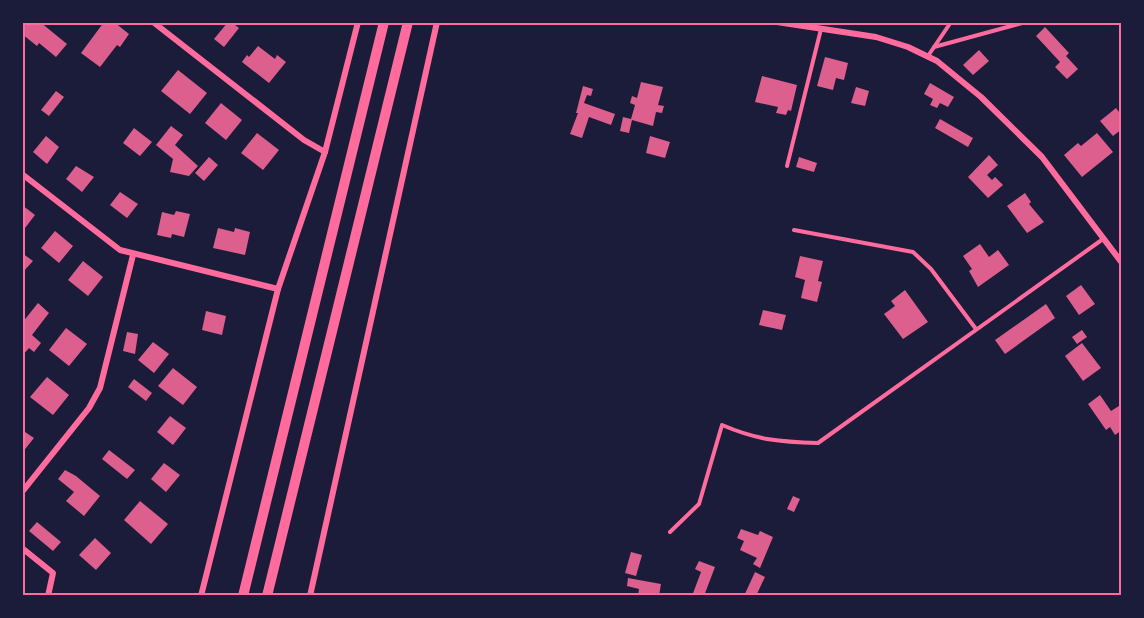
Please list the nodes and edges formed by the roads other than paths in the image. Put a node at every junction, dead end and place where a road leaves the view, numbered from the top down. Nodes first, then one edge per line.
1 (153, 22) edge
2 (358, 22) edge
3 (384, 22) edge
4 (408, 22) edge
5 (437, 22) edge
6 (777, 22) edge
7 (951, 22) edge
8 (1026, 22) edge
9 (821, 29) junction
10 (934, 47) junction
11 (928, 56) junction
12 (326, 152) junction
13 (787, 166) dead end
14 (22, 174) edge
15 (794, 230) dead end
16 (1103, 239) junction
17 (133, 255) junction
18 (1122, 263) edge
19 (278, 289) junction
20 (976, 329) junction
21 (22, 492) edge
22 (670, 532) dead end
23 (22, 548) edge
24 (48, 596) edge
25 (201, 596) edge
26 (243, 596) edge
27 (267, 596) edge
28 (310, 596) edge

1 - 12 street
2 - 12 street
3 - 26 main road
4 - 27 main road
5 - 28 street
6 - 9 street
7 - 10 lane
8 - 10 lane
9 - 11 street
9 - 13 lane
10 - 11 lane
11 - 16 street
12 - 19 street
14 - 17 street
15 - 20 lane
16 - 18 street
16 - 20 lane
17 - 19 street
17 - 21 street
19 - 25 street
20 - 22 lane
23 - 24 street

